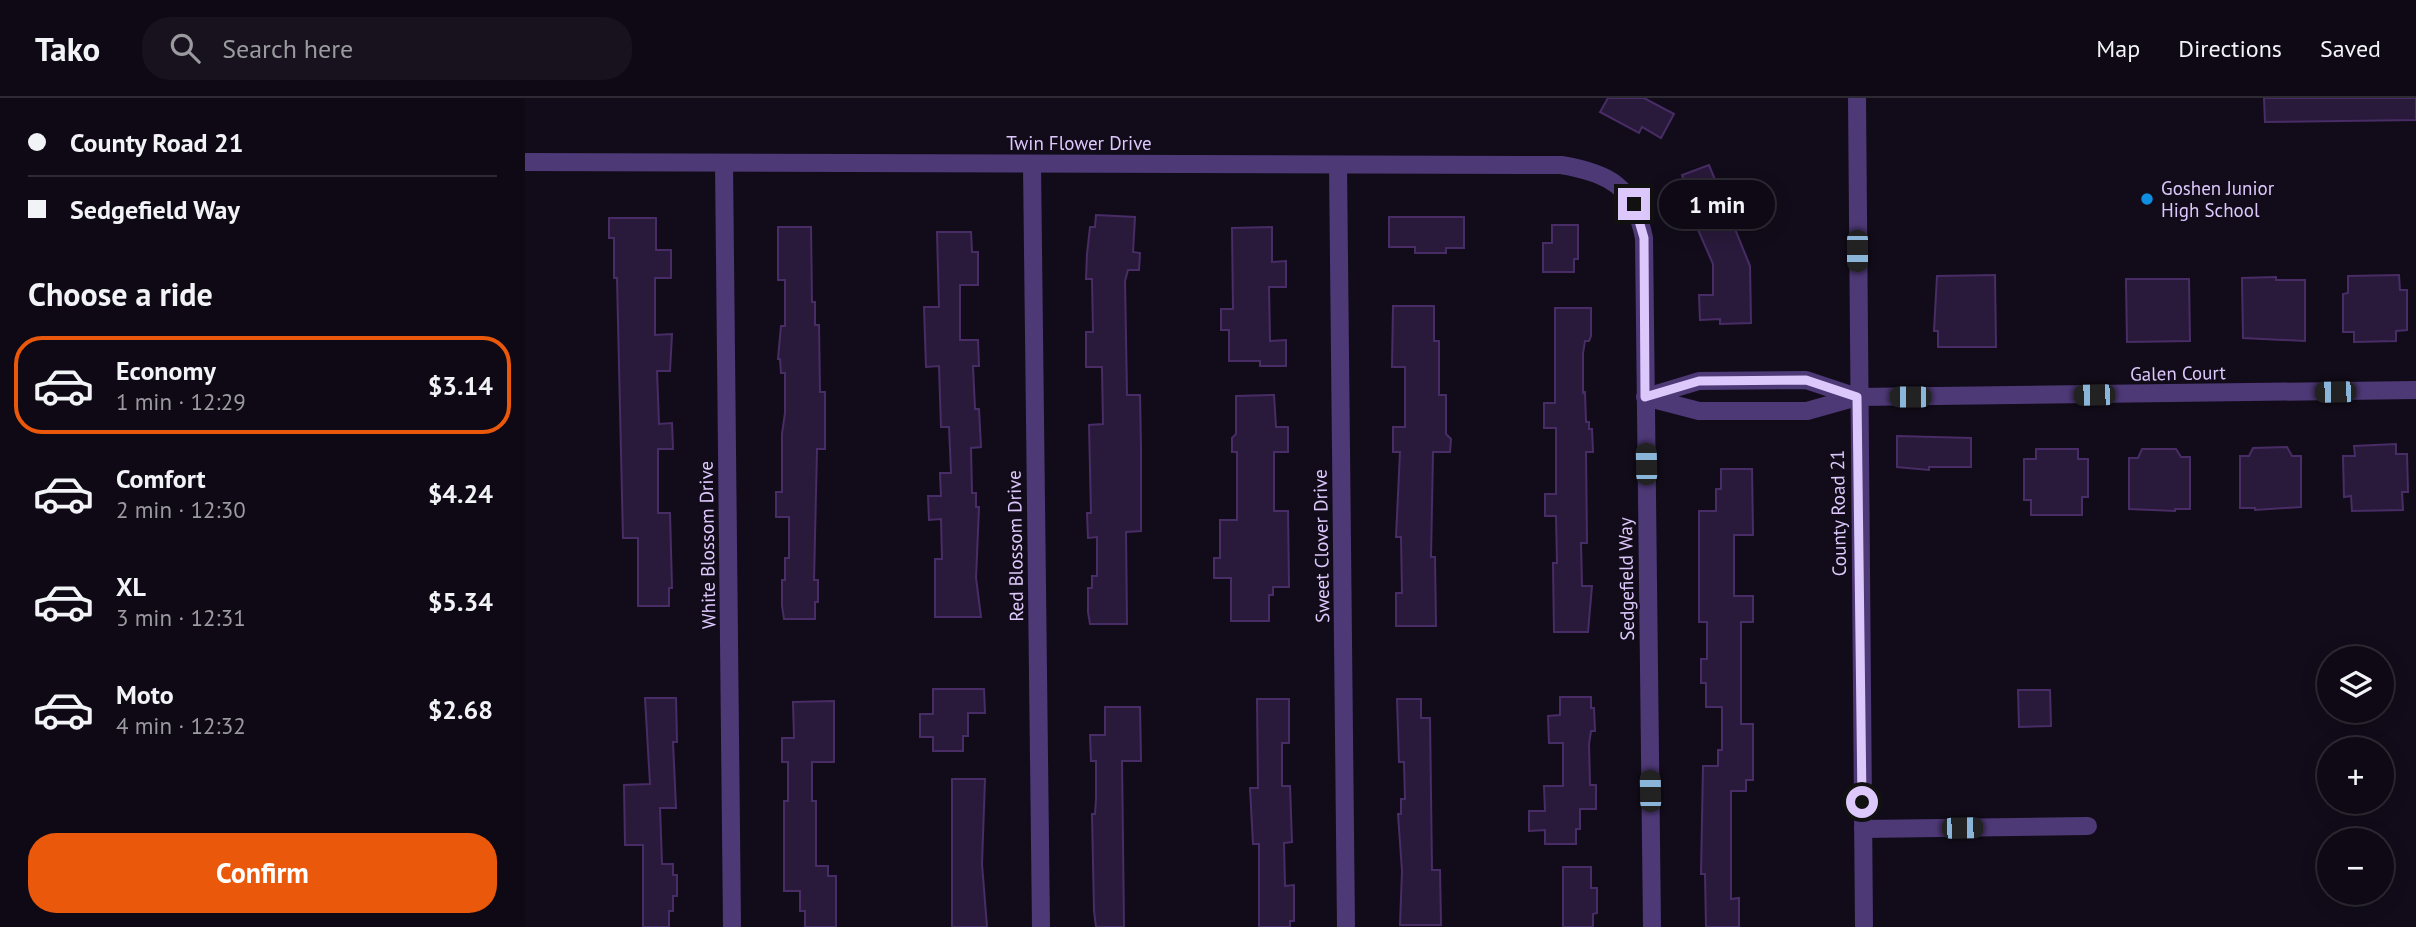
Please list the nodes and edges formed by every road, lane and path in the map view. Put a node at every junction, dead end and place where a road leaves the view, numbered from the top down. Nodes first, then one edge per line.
1 (1857, 98) edge
2 (525, 162) edge
3 (724, 163) junction
4 (1032, 164) junction
5 (1338, 164) junction
6 (1626, 192) joint
7 (2416, 390) edge
8 (1645, 397) junction
9 (1857, 397) junction
10 (2088, 826) dead end
11 (1863, 829) junction
12 (732, 927) edge
13 (1041, 927) edge
14 (1346, 927) edge
15 (1652, 927) edge
16 (1864, 927) edge

1 - 9 street, County Road 21
2 - 3 street, Twin Flower Drive
3 - 4 street, Twin Flower Drive
3 - 12 street, White Blossom Drive
4 - 5 street, Twin Flower Drive
4 - 13 street, Red Blossom Drive
5 - 6 street, Twin Flower Drive
5 - 14 street, Sweet Clover Drive
6 - 8 street, Sedgefield Way
7 - 9 street, Galen Court
8 - 9 street
8 - 9 street
8 - 15 street, Sedgefield Way
9 - 11 street, County Road 21
10 - 11 street
11 - 16 street, County Road 21

